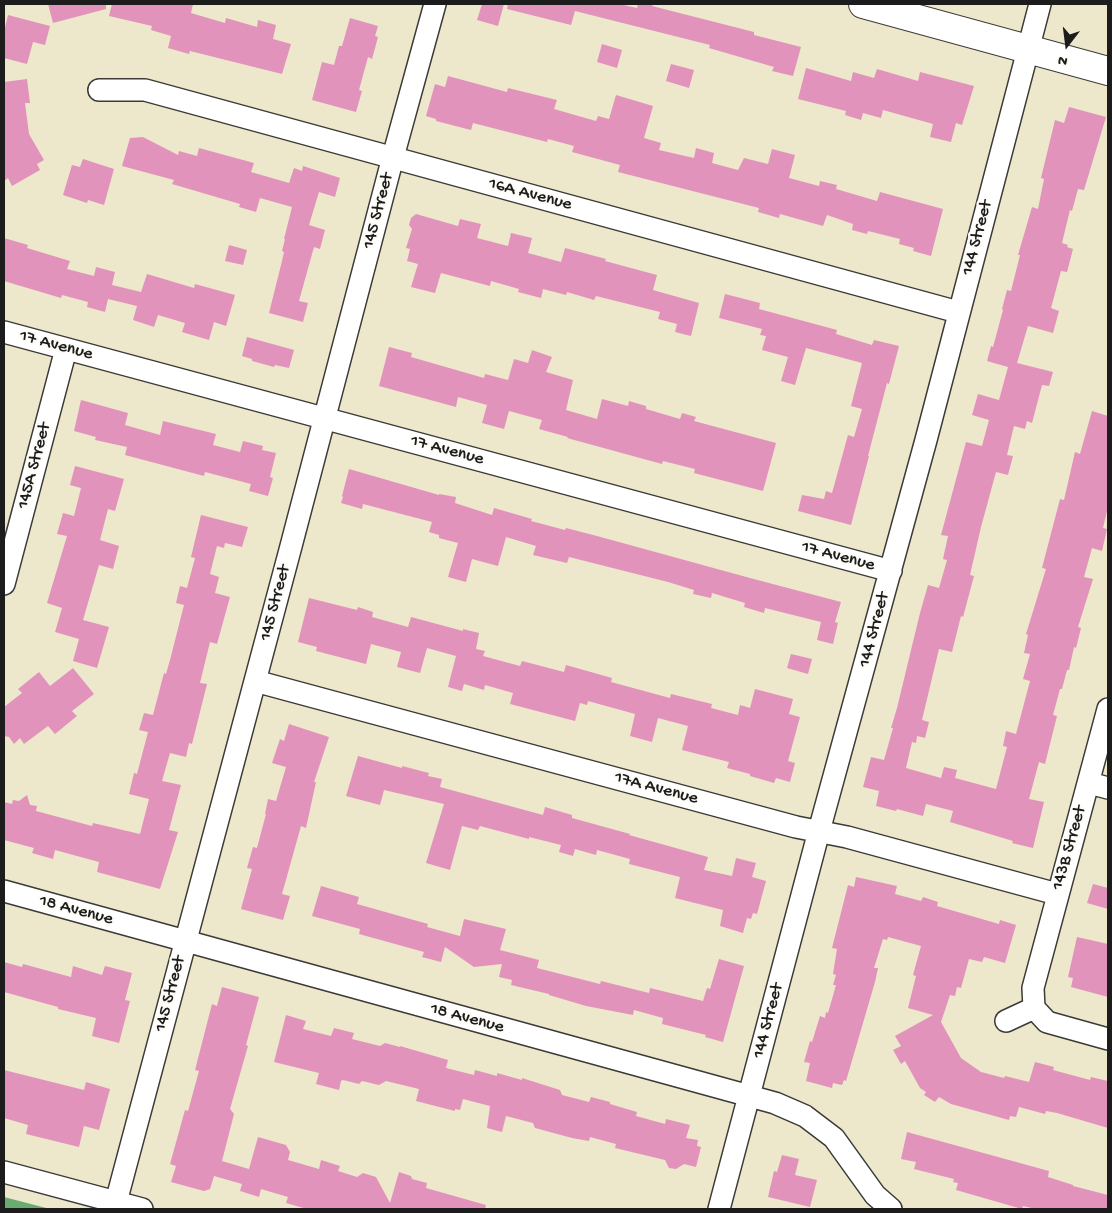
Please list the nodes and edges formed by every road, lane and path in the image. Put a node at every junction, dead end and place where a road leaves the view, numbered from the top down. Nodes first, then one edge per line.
1 (436, 4) edge
2 (863, 4) edge
3 (1040, 4) edge
4 (1028, 50) junction
5 (1108, 71) edge
6 (99, 90) dead end
7 (393, 157) junction
8 (958, 312) junction
9 (4, 332) edge
10 (66, 349) junction
11 (325, 418) junction
12 (891, 571) junction
13 (4, 584) edge
14 (255, 681) junction
15 (1108, 708) edge
16 (1098, 786) edge
17 (819, 831) junction
18 (4, 891) edge
19 (1058, 894) junction
20 (186, 942) junction
21 (1034, 998) junction
22 (1006, 1021) dead end
23 (1108, 1039) edge
24 (749, 1095) junction
25 (4, 1172) edge
26 (116, 1202) junction
27 (142, 1209) edge
28 (719, 1209) edge
29 (891, 1209) edge

1 - 7 street, 145 Street
2 - 4 main road
3 - 4 street, 144 Street
4 - 5 main road
4 - 8 street, 144 Street
6 - 7 street, 16A Avenue
7 - 8 street, 16A Avenue
7 - 11 street, 145 Street
8 - 12 street, 144 Street
9 - 10 street, 17 Avenue
10 - 11 street, 17 Avenue
10 - 13 street, 145A Street
11 - 12 street, 17 Avenue
11 - 14 street, 145 Street
12 - 17 street, 144 Street
14 - 17 street, 17A Avenue
14 - 20 street, 145 Street
15 - 16 street, 143B Street
16 - 19 street, 143B Street
17 - 19 street, 17A Avenue
17 - 24 street, 144 Street
18 - 20 street, 18 Avenue
19 - 21 street, 143B Street
20 - 24 street, 18 Avenue
20 - 26 street, 145 Street
21 - 22 street
21 - 23 street
24 - 28 street, 144 Street
24 - 29 street, 18 Avenue
25 - 26 street
26 - 27 street

